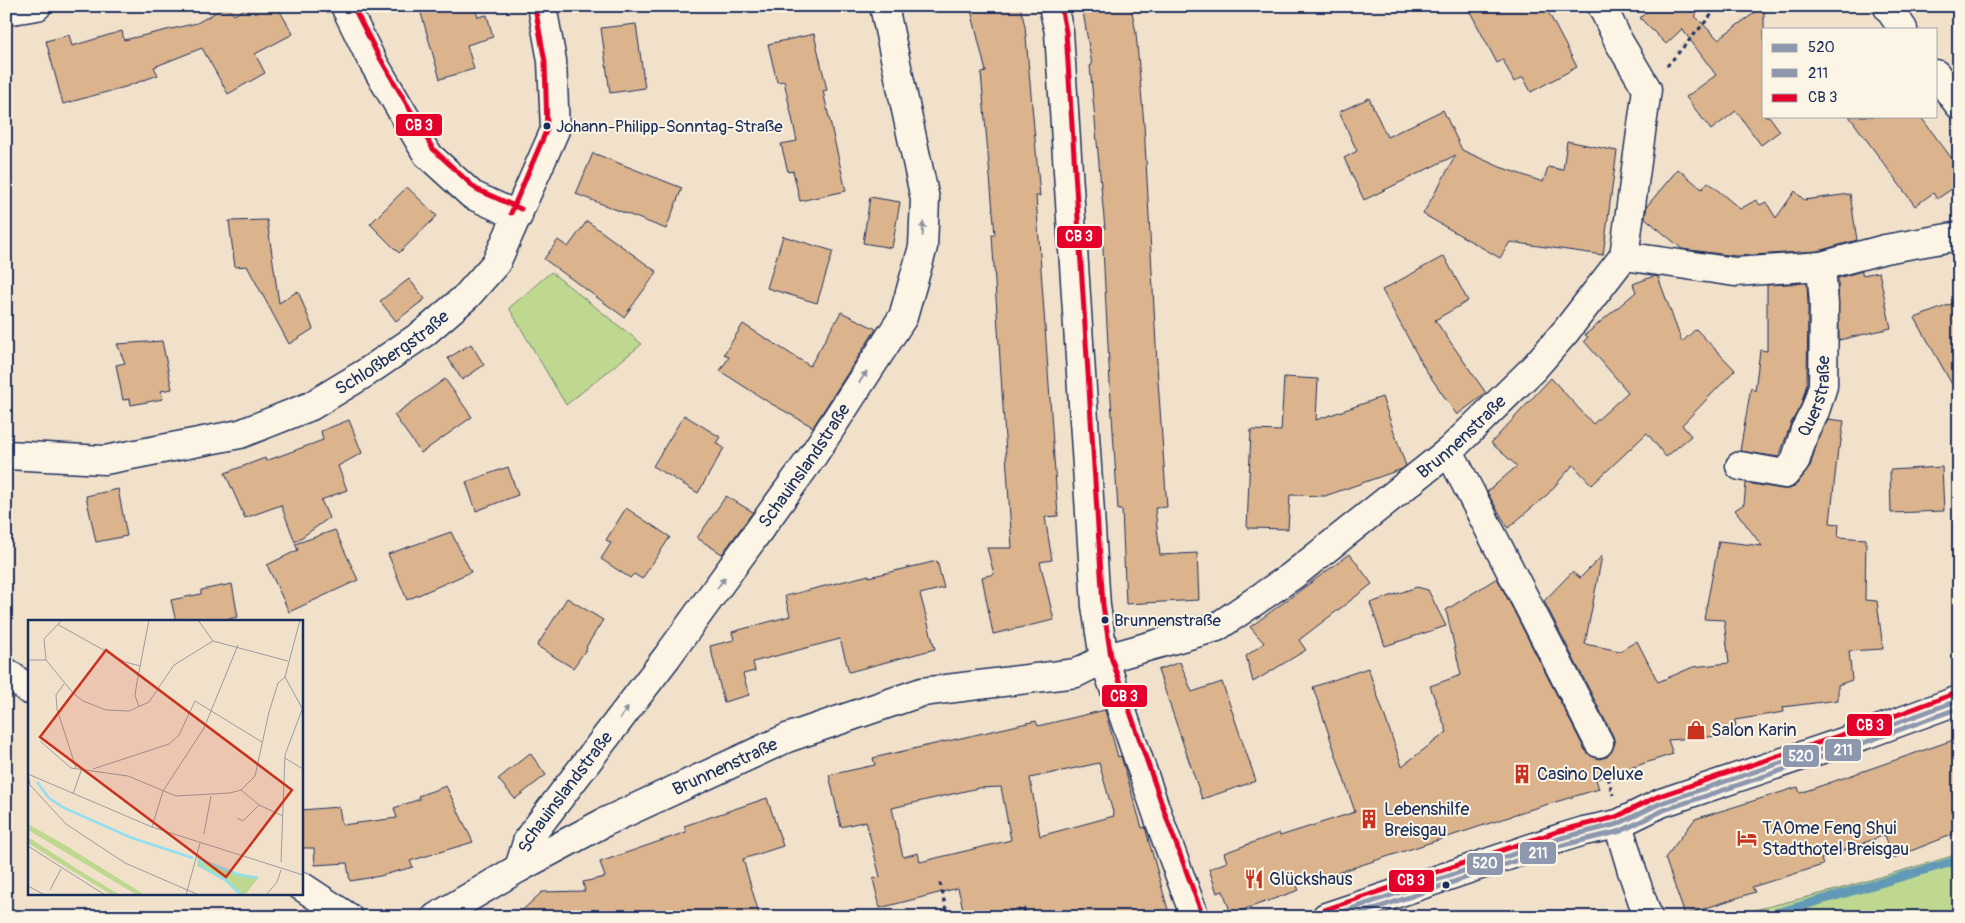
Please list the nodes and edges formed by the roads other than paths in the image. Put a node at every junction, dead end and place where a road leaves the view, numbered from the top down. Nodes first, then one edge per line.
1 (37, 6) edge
2 (345, 6) edge
3 (542, 6) edge
4 (1053, 6) edge
5 (1602, 6) edge
6 (1887, 6) edge
7 (884, 7) edge
8 (6, 11) edge
9 (1902, 28) edge
10 (1938, 77) edge
11 (1959, 105) edge
12 (518, 216) junction
13 (1959, 236) edge
14 (1624, 256) junction
15 (1821, 266) junction
16 (1449, 451) junction
17 (6, 455) edge
18 (1740, 466) dead end
19 (1104, 659) junction
20 (6, 672) edge
21 (28, 689) edge
22 (1959, 700) edge
23 (1598, 743) road end
24 (1618, 824) junction
25 (519, 868) junction
26 (302, 887) edge
27 (438, 916) edge
28 (348, 917) edge
29 (1195, 917) edge
30 (1326, 917) edge
31 (1648, 917) edge

1 - 8 street
2 - 12 street
3 - 12 street, Schloßbergstraße
4 - 19 street
5 - 14 street
6 - 9 street
25 -> 7 street, Schauinslandstraße
10 - 11 street
12 - 17 street, Schloßbergstraße
13 - 15 street
14 - 15 street
14 - 16 street, Brunnenstraße
15 - 18 street, Querstraße
16 - 19 street, Brunnenstraße
16 - 23 street
19 - 25 street, Brunnenstraße
19 - 29 street
20 - 21 street
22 - 24 street
24 - 30 street
24 - 31 street
25 - 27 street, Brunnenstraße
26 - 28 street

